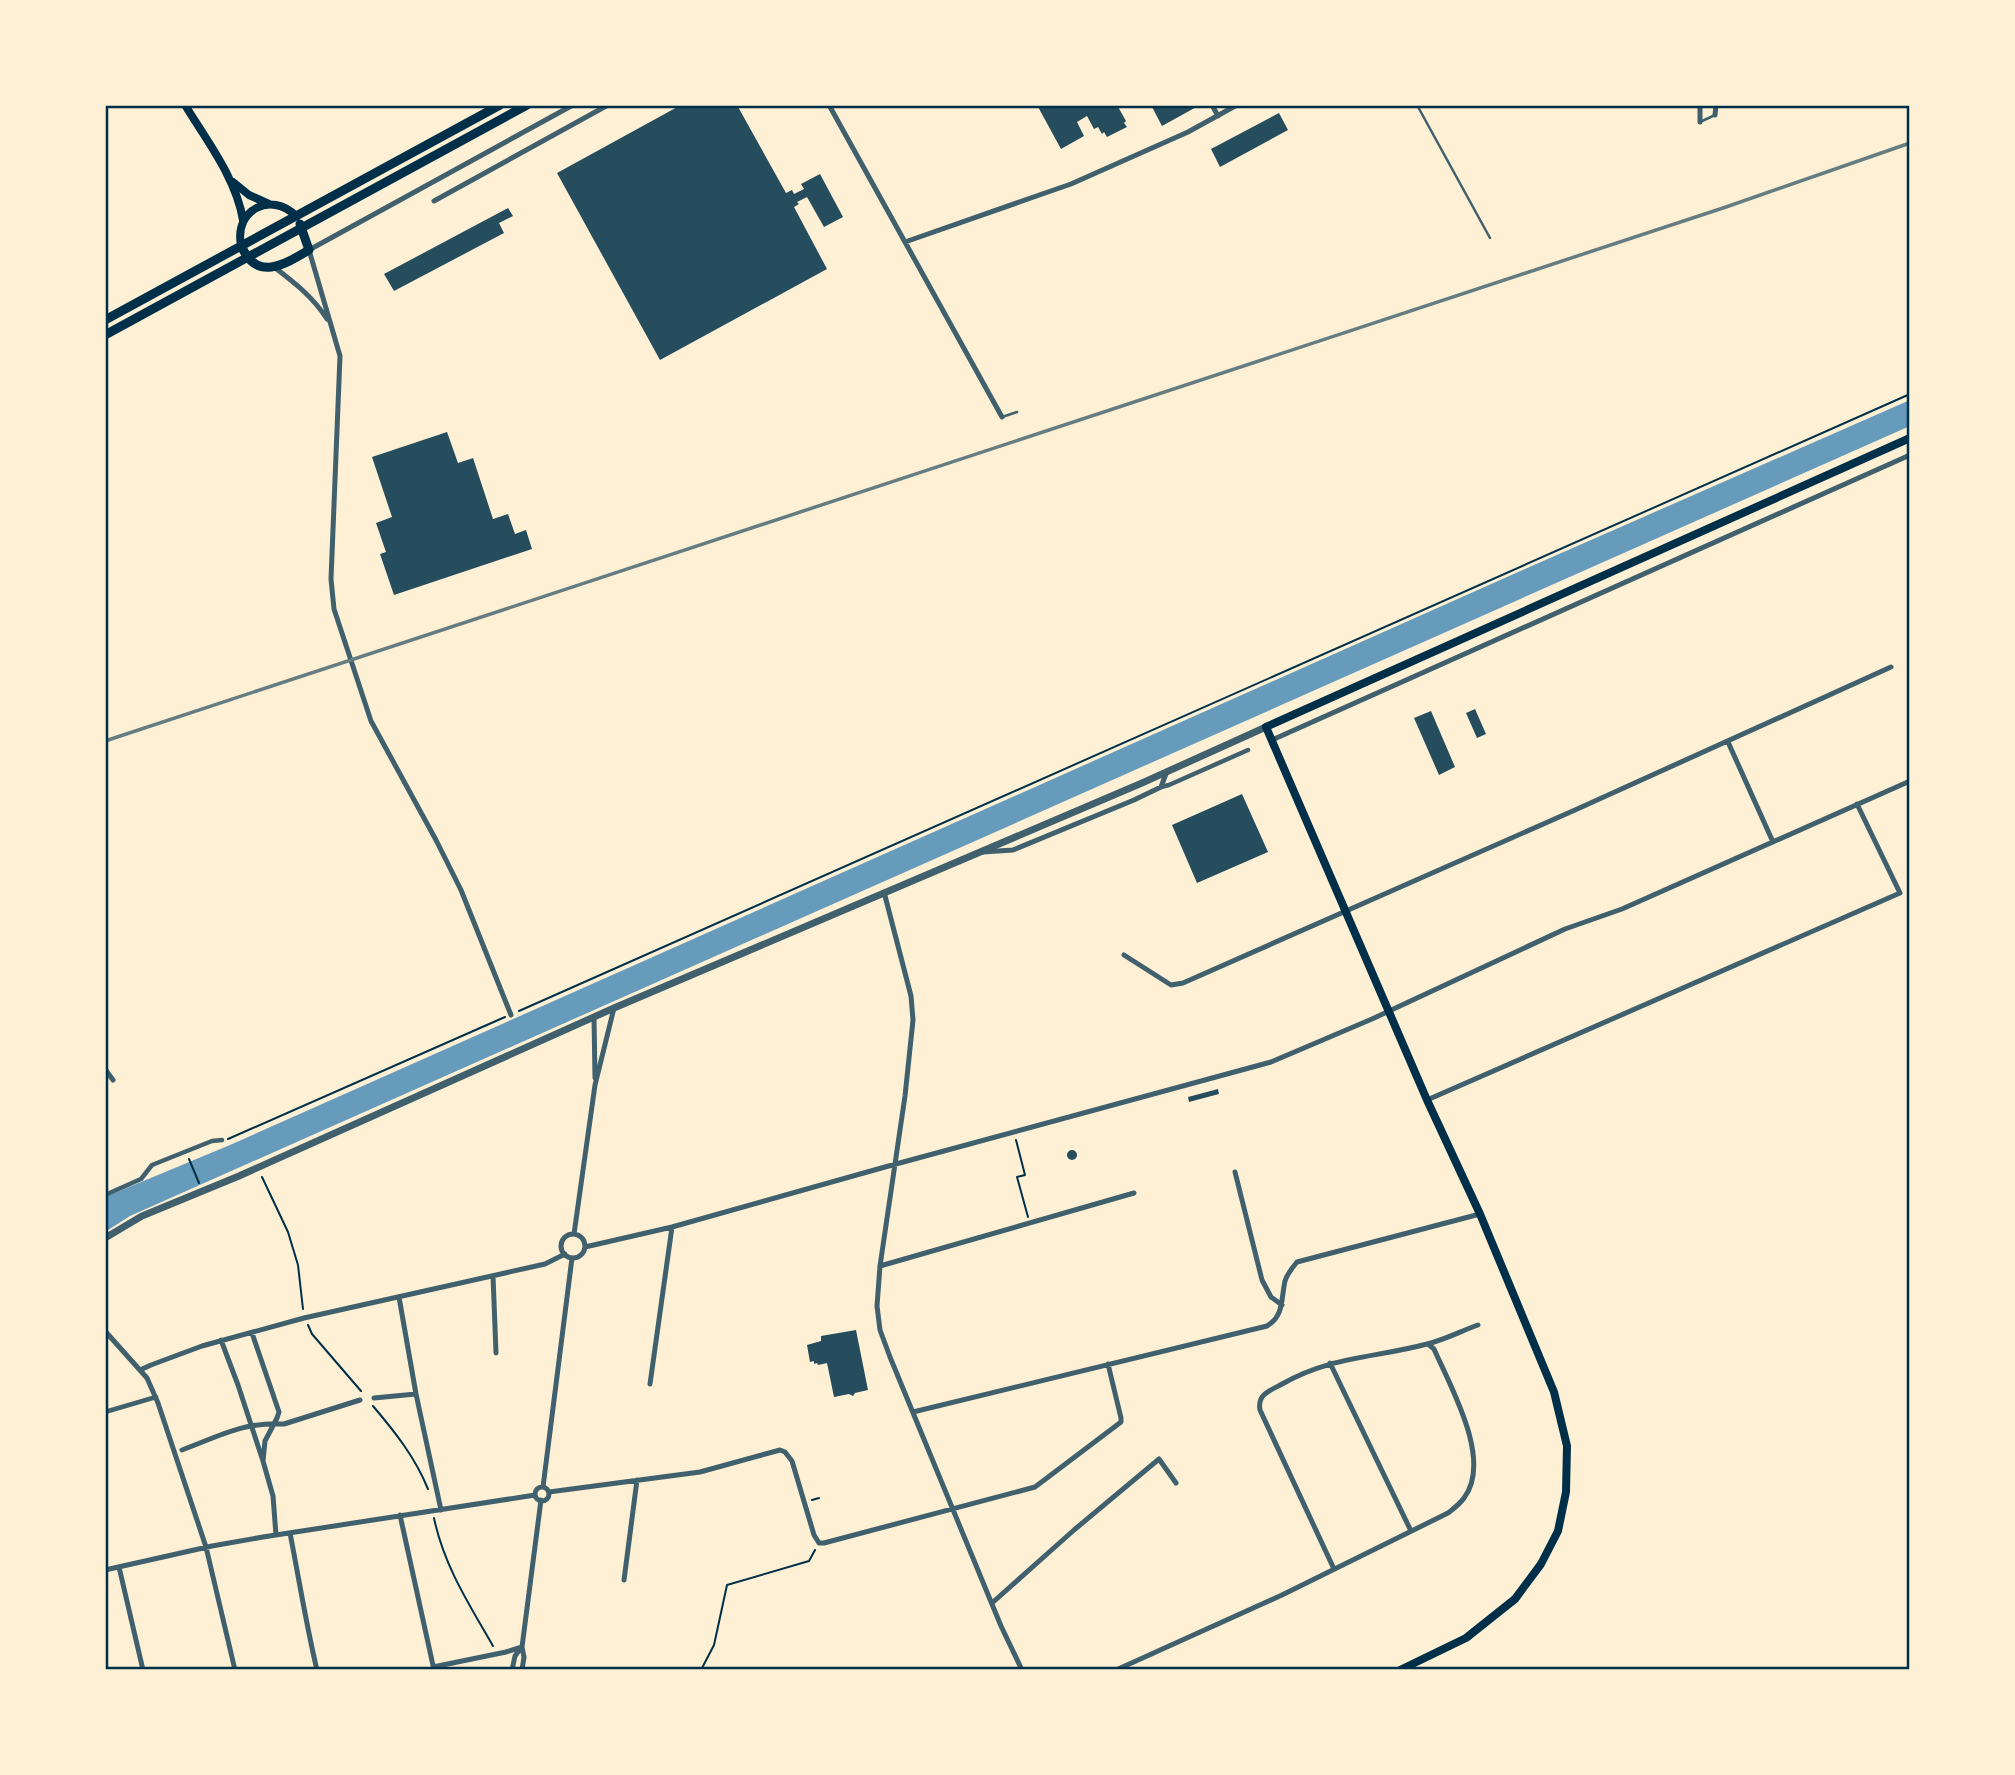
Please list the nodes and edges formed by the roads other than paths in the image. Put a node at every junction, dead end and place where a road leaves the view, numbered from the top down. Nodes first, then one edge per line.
1 (185, 105) edge
2 (500, 105) edge
3 (527, 105) edge
4 (573, 105) edge
5 (608, 105) edge
6 (829, 105) edge
7 (1212, 105) edge
8 (1237, 105) edge
9 (1417, 105) edge
10 (1700, 105) edge
11 (1716, 105) edge
12 (1715, 115) joint
13 (1217, 116) junction
14 (1700, 122) joint
15 (230, 178) junction
16 (434, 201) dead end
17 (268, 204) junction
18 (296, 216) junction
19 (243, 220) junction
20 (302, 228) junction
21 (1490, 237) dead end
22 (905, 242) junction
23 (241, 245) junction
24 (309, 250) junction
25 (247, 257) junction
26 (274, 267) junction
27 (105, 320) edge
28 (331, 325) junction
29 (105, 335) edge
30 (1017, 412) dead end
31 (1002, 417) joint
32 (1910, 438) edge
33 (1910, 455) edge
34 (1891, 667) dead end
35 (1266, 727) junction
36 (1272, 740) junction
37 (1728, 742) junction
38 (1248, 750) dead end
39 (1167, 771) junction
40 (1910, 781) edge
41 (1161, 787) junction
42 (1857, 804) junction
43 (1773, 842) junction
44 (980, 852) junction
45 (884, 892) junction
46 (1346, 910) junction
47 (1124, 955) dead end
48 (614, 1008) junction
49 (1390, 1010) junction
50 (511, 1015) road end
51 (594, 1017) junction
52 (105, 1069) edge
53 (113, 1080) dead end
54 (595, 1085) junction
55 (1427, 1100) junction
56 (222, 1140) road end
57 (894, 1164) junction
58 (1235, 1172) dead end
59 (1134, 1193) dead end
60 (105, 1195) edge
61 (1480, 1214) junction
62 (672, 1227) junction
63 (574, 1234) junction
64 (105, 1238) edge
65 (585, 1247) junction
66 (565, 1254) junction
67 (572, 1258) junction
68 (880, 1266) junction
69 (494, 1276) junction
70 (399, 1297) junction
71 (1282, 1305) junction
72 (1478, 1325) dead end
73 (105, 1331) edge
74 (252, 1333) junction
75 (221, 1340) junction
76 (1428, 1344) junction
77 (496, 1353) dead end
78 (1330, 1363) junction
79 (1108, 1364) junction
80 (140, 1370) junction
81 (650, 1384) dead end
82 (416, 1394) junction
83 (156, 1397) junction
84 (105, 1412) edge
85 (913, 1412) junction
86 (275, 1423) junction
87 (252, 1424) junction
88 (182, 1450) dead end
89 (263, 1461) junction
90 (637, 1480) junction
91 (1176, 1483) dead end
92 (543, 1486) junction
93 (549, 1492) junction
94 (535, 1495) junction
95 (541, 1500) junction
96 (953, 1508) junction
97 (441, 1510) junction
98 (400, 1515) junction
99 (1411, 1531) junction
100 (290, 1533) junction
101 (276, 1535) junction
102 (206, 1547) junction
103 (119, 1567) junction
104 (1334, 1569) junction
105 (105, 1570) edge
106 (624, 1580) dead end
107 (992, 1604) junction
108 (523, 1647) junction
109 (433, 1669) edge
110 (144, 1670) edge
111 (235, 1670) edge
112 (317, 1670) edge
113 (512, 1670) edge
114 (522, 1670) edge
115 (1022, 1670) edge
116 (1116, 1670) edge
117 (1400, 1670) edge

1 - 15 main road
2 - 18 main road
3 - 20 main road
4 - 24 street
5 - 16 street
6 - 22 street
7 - 13 street
8 - 13 street
9 - 21 lane
10 - 14 street
11 - 12 street
12 - 14 lane
13 - 22 street
15 - 17 main road
15 - 19 main road
17 - 18 main road
17 - 19 main road
18 - 20 main road
18 - 23 main road
19 - 23 main road
20 - 24 main road
20 - 25 main road
22 - 31 street
23 - 25 main road
23 - 27 main road
24 - 26 main road
24 - 28 street
25 - 26 main road
25 - 29 main road
26 - 28 street
28 - 50 street
30 - 31 lane
32 - 35 main road
33 - 36 street
34 - 37 street
35 - 36 main road
35 - 39 street
36 - 46 main road
37 - 43 street
37 - 46 street
38 - 41 street
39 - 41 street
39 - 44 street
40 - 42 street
41 - 44 street
42 - 43 street
42 - 55 street
43 - 49 street
44 - 45 street
45 - 48 street
45 - 57 street
46 - 47 street
46 - 49 main road
48 - 51 street
48 - 54 street
49 - 55 main road
49 - 57 street
51 - 54 street
51 - 64 street
52 - 53 street
54 - 63 street
55 - 61 main road
56 - 60 street
57 - 62 street
57 - 68 street
58 - 71 street
59 - 68 street
61 - 71 street
61 - 117 main road
62 - 65 street
62 - 81 street
63 - 65 street
63 - 66 street
65 - 67 street
66 - 67 street
66 - 69 street
67 - 92 street
68 - 85 street
69 - 70 street
69 - 77 street
70 - 74 street
70 - 82 street
71 - 79 street
72 - 76 street
73 - 80 street
74 - 75 street
74 - 86 street
75 - 80 street
75 - 87 street
76 - 78 street
76 - 99 street
78 - 99 street
78 - 104 street
79 - 85 street
79 - 96 street
80 - 83 street
82 - 86 street
82 - 97 street
83 - 84 street
83 - 102 street
85 - 96 street
86 - 87 street
86 - 89 street
87 - 88 street
87 - 89 street
89 - 101 street
90 - 93 street
90 - 96 street
90 - 106 street
91 - 107 street
92 - 93 street
92 - 94 street
93 - 95 street
94 - 95 street
94 - 97 street
95 - 108 street
96 - 107 street
97 - 98 street
98 - 100 street
98 - 109 street
99 - 104 street
100 - 101 street
100 - 112 street
101 - 102 street
102 - 103 street
102 - 111 street
103 - 105 street
103 - 110 street
104 - 116 street
107 - 115 street
108 - 109 street
108 - 113 street
108 - 114 street

